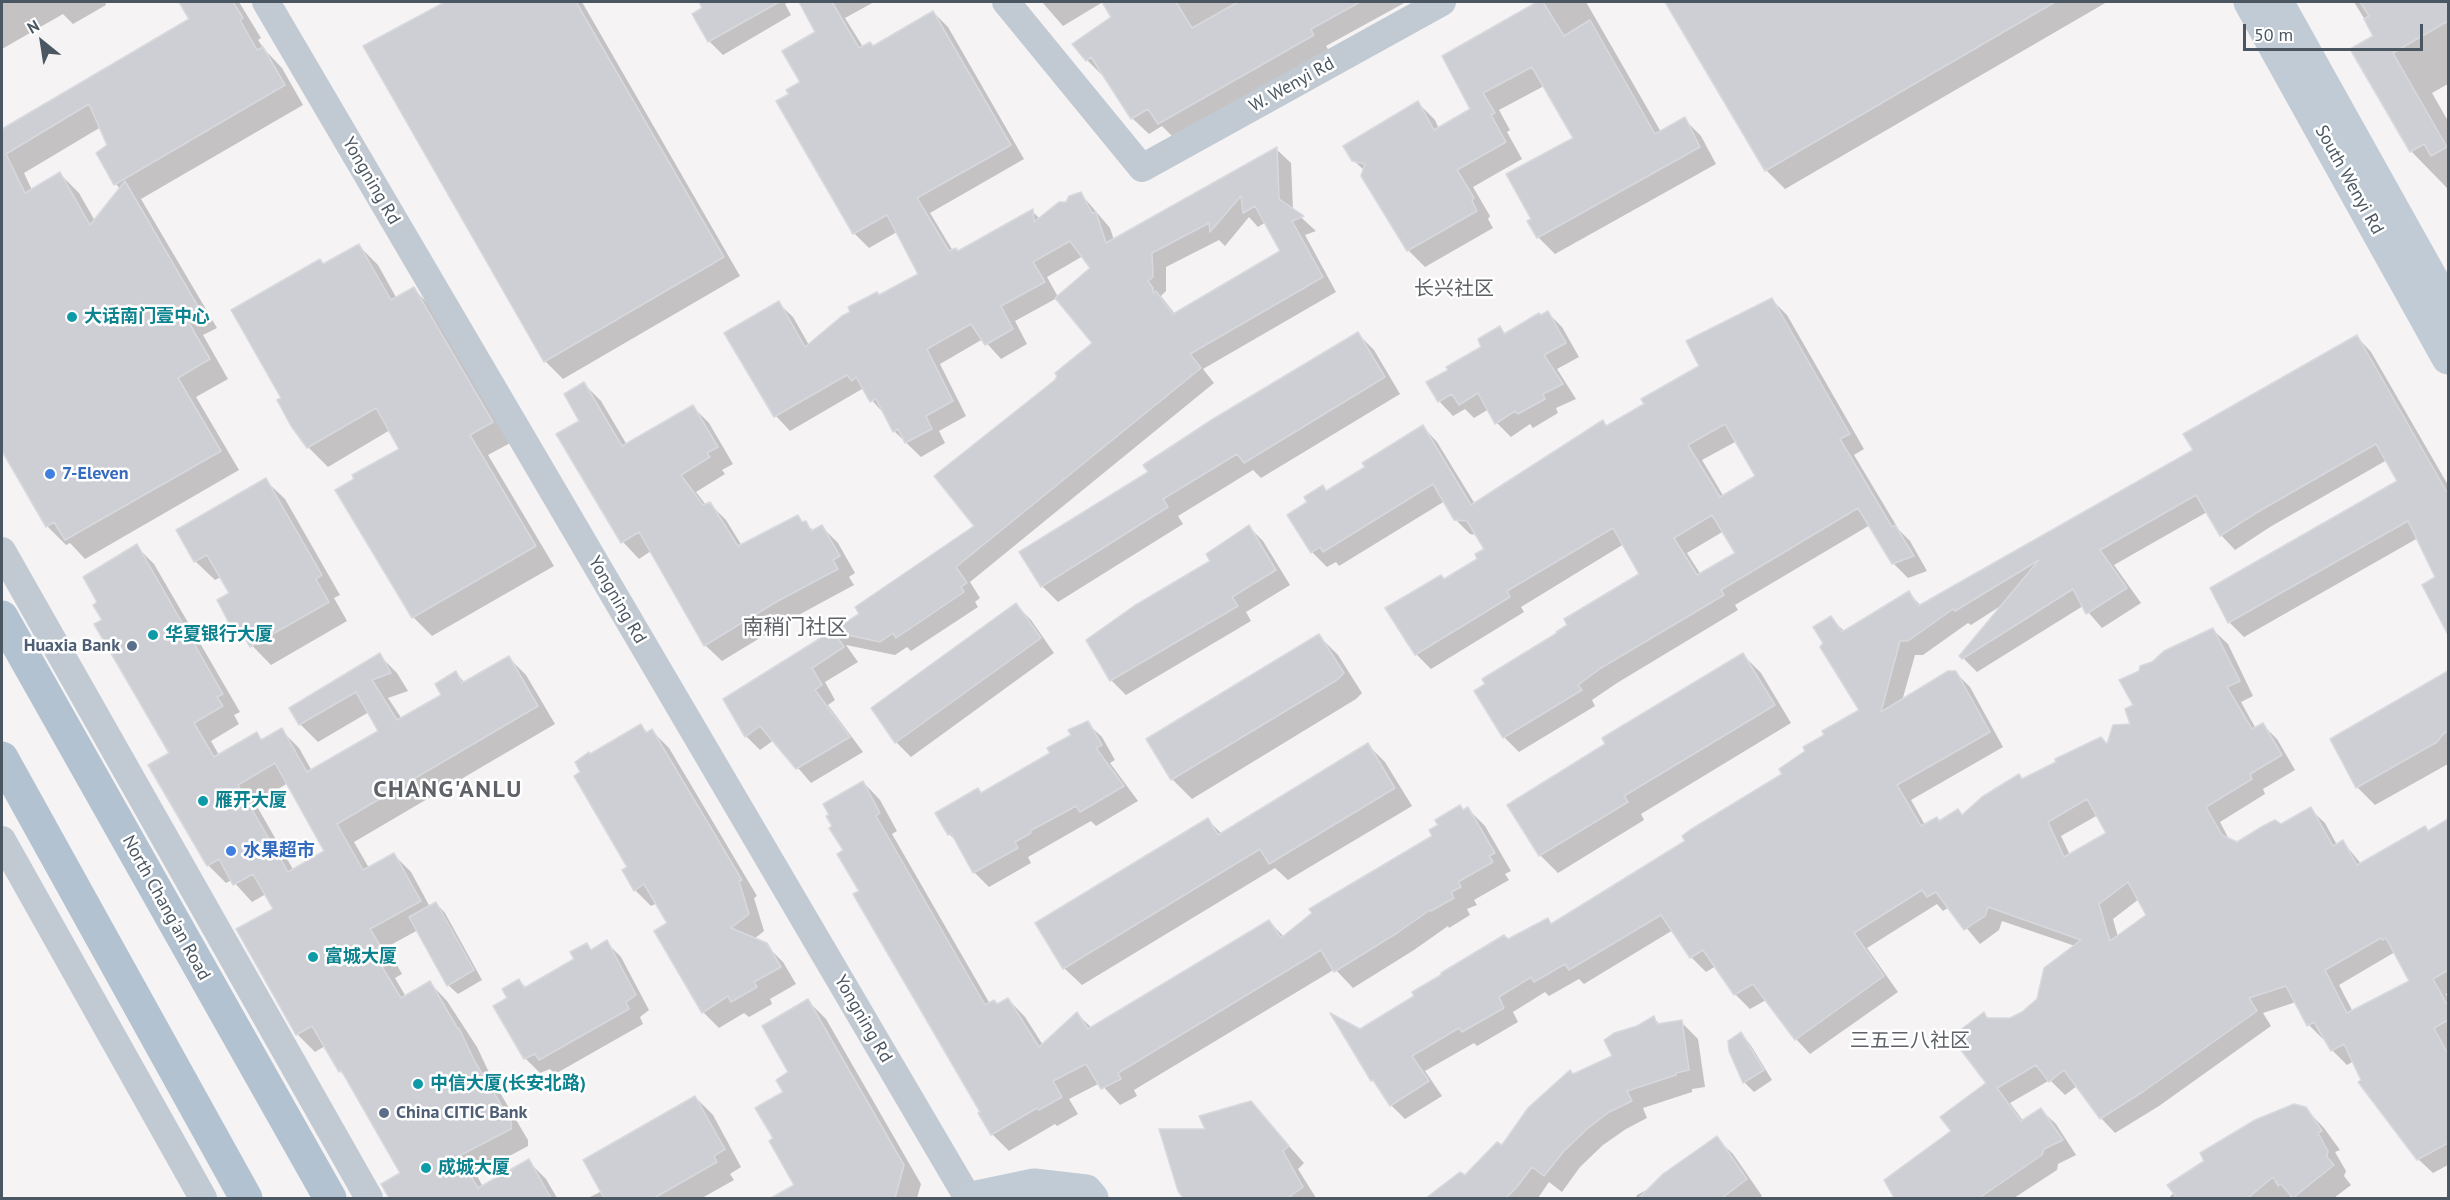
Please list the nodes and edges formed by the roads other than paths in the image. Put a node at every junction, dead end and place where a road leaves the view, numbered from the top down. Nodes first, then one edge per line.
1 (266, 2) edge
2 (1006, 2) edge
3 (1442, 2) edge
4 (2250, 2) edge
5 (2277, 2) edge
6 (2448, 308) edge
7 (2448, 358) edge
8 (2, 551) edge
9 (2, 617) edge
10 (2, 758) edge
11 (2, 840) edge
12 (202, 1198) edge
13 (246, 1198) edge
14 (330, 1198) edge
15 (369, 1198) edge
16 (970, 1198) edge
17 (1092, 1198) edge

1 - 16 street, Yongning Rd
2 - 3 street, W. Wenyi Rd
4 - 7 main road, South Wenyi Rd
5 - 6 main road, South Wenyi Rd
8 - 15 street
9 - 14 main road, North Chang'an Road
10 - 13 main road
11 - 12 street
16 - 17 main road

